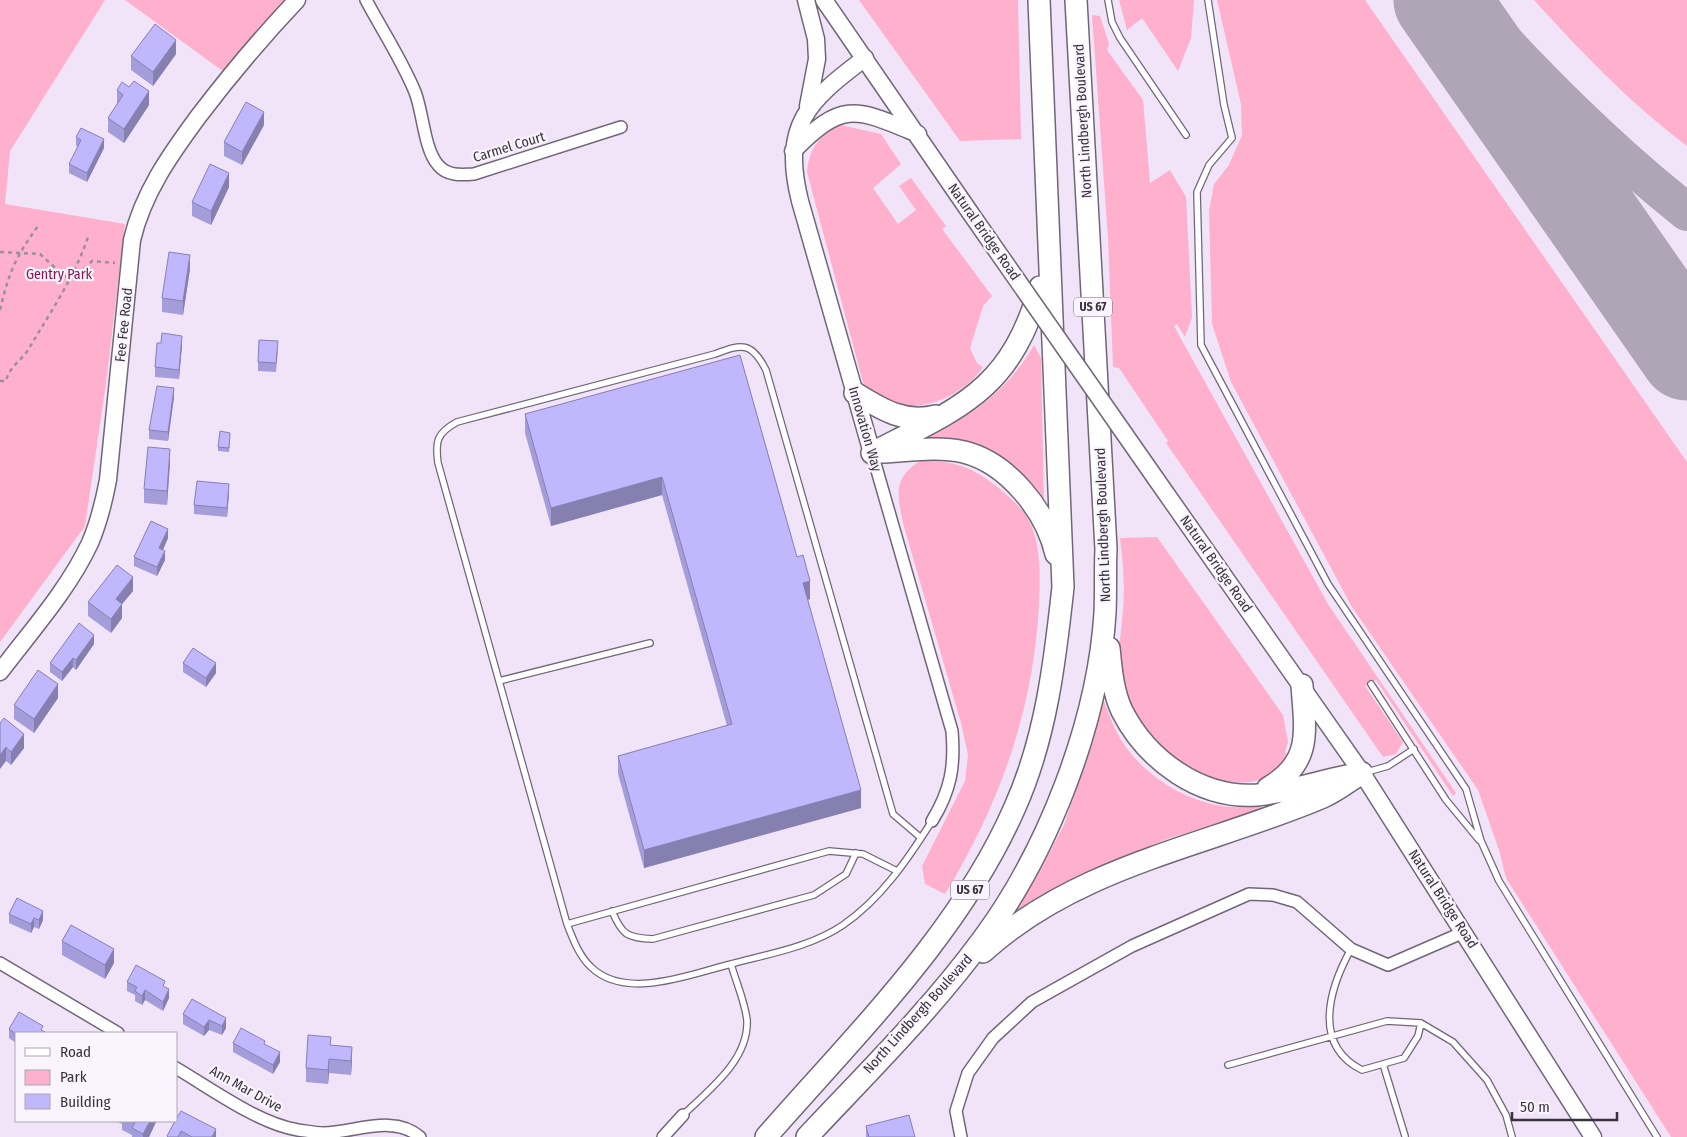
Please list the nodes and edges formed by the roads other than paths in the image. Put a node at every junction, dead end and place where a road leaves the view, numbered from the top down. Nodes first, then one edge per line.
1 (297, 0) edge
2 (366, 0) edge
3 (806, 0) edge
4 (824, 0) edge
5 (1039, 0) edge
6 (1076, 0) edge
7 (1108, 0) edge
8 (1208, 0) edge
9 (865, 58) junction
10 (807, 111) junction
11 (621, 127) dead end
12 (918, 134) junction
13 (1186, 135) dead end
14 (793, 151) junction
15 (1049, 247) junction
16 (855, 393) junction
17 (955, 410) junction
18 (872, 453) junction
19 (1063, 587) junction
20 (1105, 613) junction
21 (650, 643) dead end
22 (0, 672) edge
23 (499, 681) junction
24 (1371, 684) dead end
25 (1302, 685) junction
26 (1414, 749) junction
27 (1362, 773) junction
28 (1256, 795) junction
29 (932, 821) joint
30 (921, 838) junction
31 (1481, 841) junction
32 (856, 853) junction
33 (897, 871) junction
34 (612, 911) junction
35 (567, 924) junction
36 (1464, 932) junction
37 (1351, 949) junction
38 (0, 963) edge
39 (731, 964) junction
40 (946, 986) junction
41 (1421, 1023) junction
42 (116, 1032) edge
43 (1330, 1036) junction
44 (1383, 1064) junction
45 (1228, 1065) dead end
46 (178, 1069) edge
47 (683, 1115) joint
48 (1405, 1136) edge
49 (420, 1137) edge
50 (663, 1137) edge
51 (766, 1137) edge
52 (807, 1137) edge
53 (960, 1137) edge
54 (1512, 1137) edge
55 (1593, 1137) edge
56 (1657, 1137) edge

1 - 22 main road, Fee Fee Road
2 - 11 street, Carmel Court
3 - 10 main road
4 - 9 main road, Natural Bridge Road
5 - 15 highway, US 67
6 - 20 highway, North Lindbergh Boulevard / US 67
7 - 13 lane
8 - 31 lane
9 - 10 main road, Innovation Way
9 - 12 main road, Natural Bridge Road
10 - 14 main road, Innovation Way
12 - 14 main road
12 - 25 main road, Natural Bridge Road, bridge
14 - 16 main road, Innovation Way
15 - 17 highway
15 - 19 highway, US 67
16 - 17 highway
16 - 18 main road, Innovation Way
17 - 18 highway
18 - 19 highway
18 - 29 street, Innovation Way
19 - 51 highway, US 67
20 - 28 highway
20 - 40 highway, North Lindbergh Boulevard / US 67
21 - 23 lane
23 - 30 lane
23 - 35 lane
24 - 26 lane
25 - 27 main road, Natural Bridge Road
25 - 28 highway
26 - 27 lane
26 - 31 lane
27 - 28 highway
27 - 36 main road, Natural Bridge Road
27 - 40 highway
29 - 30 lane
30 - 33 lane
31 - 56 lane
32 - 33 lane
32 - 34 lane
32 - 34 lane
33 - 39 lane
34 - 35 lane
35 - 39 lane
36 - 37 street
36 - 55 main road, Natural Bridge Road
37 - 43 lane
37 - 53 street
38 - 42 street
39 - 47 lane
40 - 52 highway, North Lindbergh Boulevard / US 67
41 - 43 lane
41 - 44 lane
41 - 54 lane
43 - 44 lane
43 - 45 lane
44 - 48 lane
46 - 49 street, Ann Mar Drive
47 - 50 street

